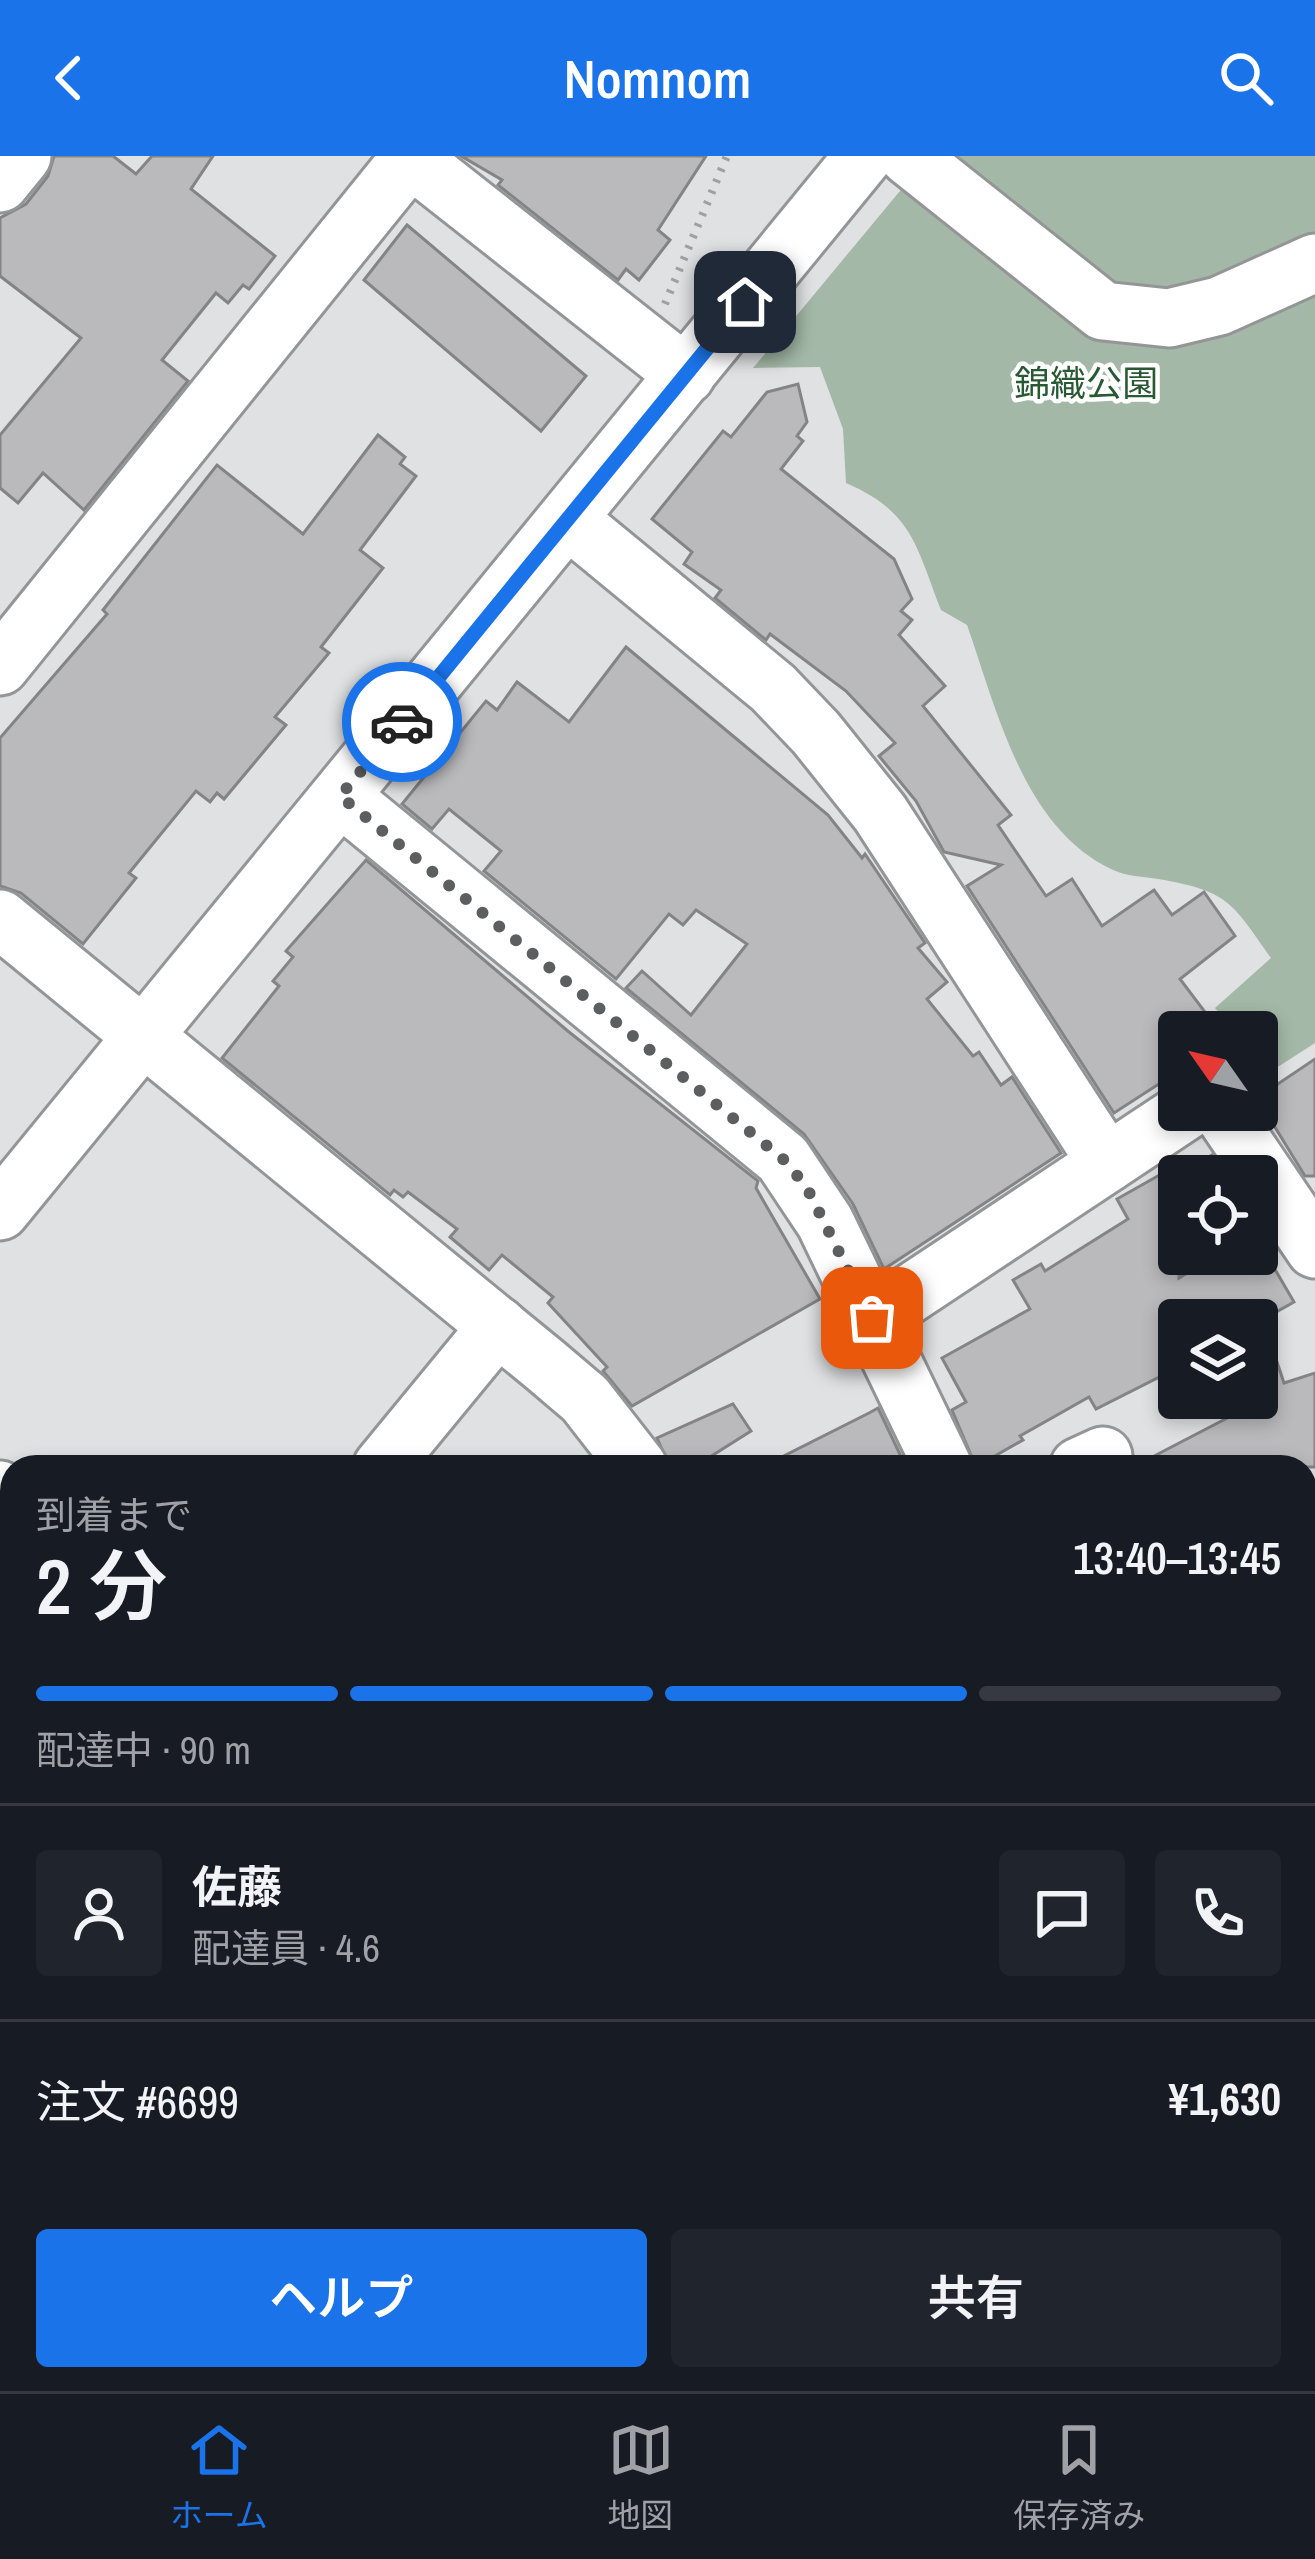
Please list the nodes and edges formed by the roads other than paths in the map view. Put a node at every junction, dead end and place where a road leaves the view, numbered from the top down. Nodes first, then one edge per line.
1 (22, 156) edge
2 (864, 156) edge
3 (908, 156) edge
4 (409, 157) edge
5 (0, 183) edge
6 (1315, 263) edge
7 (686, 376) junction
8 (569, 520) junction
9 (0, 666) edge
10 (340, 796) junction
11 (0, 919) edge
12 (143, 1036) junction
13 (1158, 1129) edge
14 (1235, 1131) edge
15 (1107, 1163) junction
16 (0, 1211) edge
17 (1315, 1249) edge
18 (872, 1318) junction
19 (498, 1326) junction
20 (392, 1455) edge
21 (629, 1455) edge
22 (937, 1455) edge

1 - 5 street
2 - 7 street
3 - 6 street
4 - 7 street
4 - 9 street
7 - 8 street
8 - 10 street
8 - 15 street
10 - 12 street
10 - 18 street
11 - 12 street
12 - 16 street
12 - 19 street
13 - 15 street
14 - 17 street
15 - 18 street
18 - 22 street
19 - 20 street
19 - 21 street

